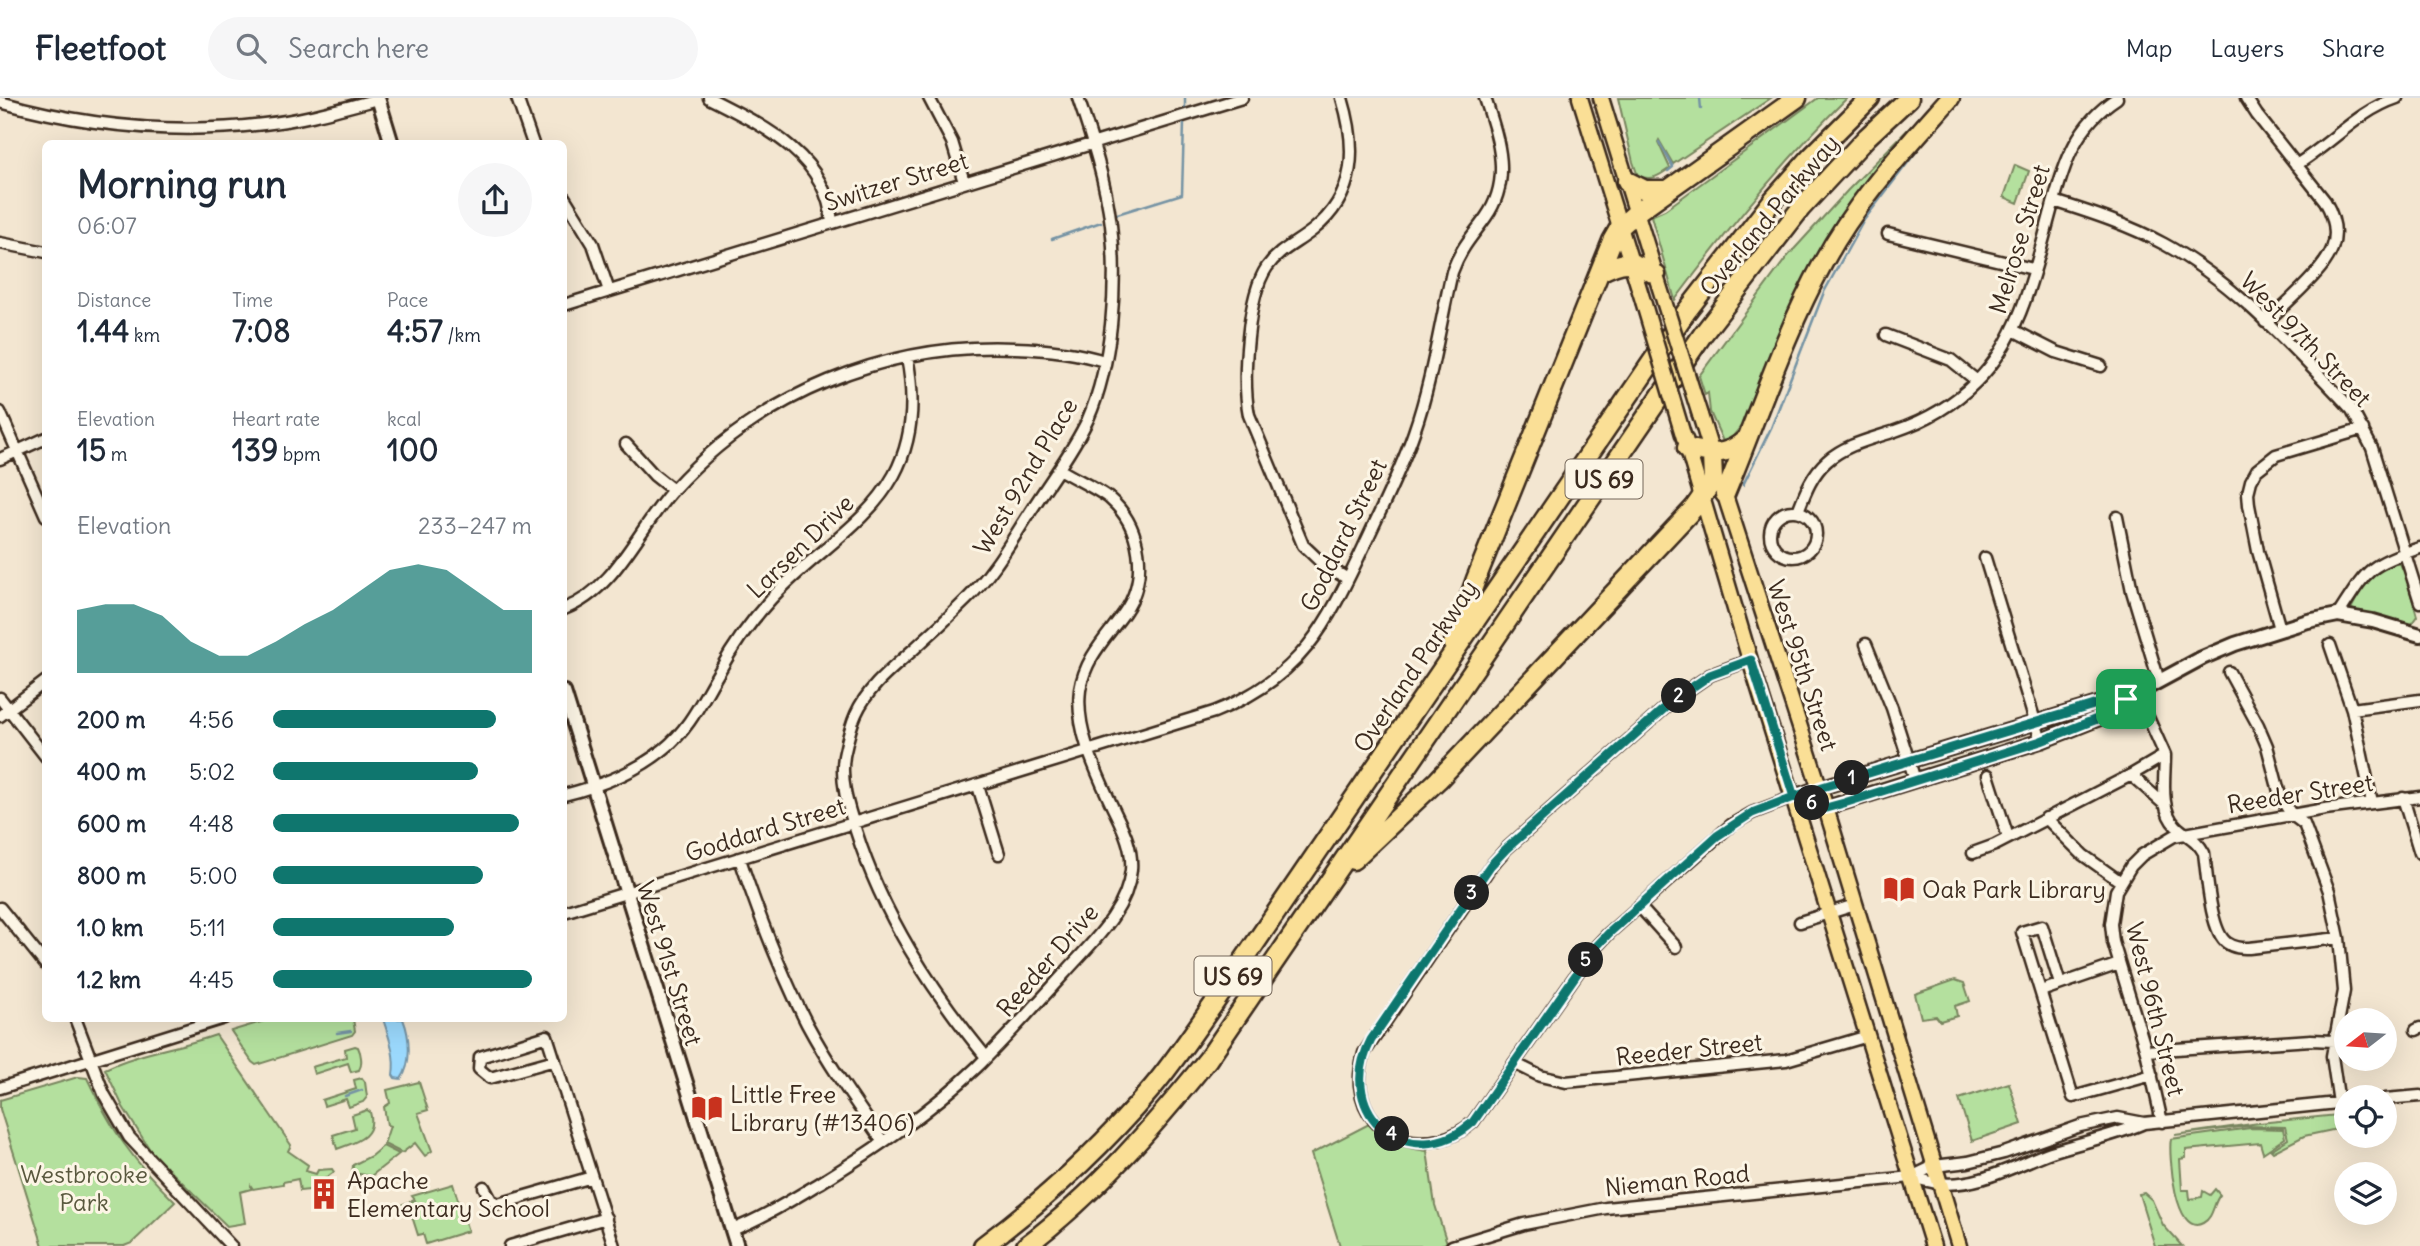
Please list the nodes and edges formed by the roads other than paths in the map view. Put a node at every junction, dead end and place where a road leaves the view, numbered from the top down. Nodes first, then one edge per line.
1 (378, 98) edge
2 (517, 98) edge
3 (709, 98) edge
4 (929, 98) edge
5 (1079, 98) edge
6 (1242, 98) edge
7 (1342, 98) edge
8 (1485, 98) edge
9 (1580, 98) edge
10 (1601, 98) edge
11 (1797, 98) edge
12 (1870, 98) edge
13 (1909, 98) edge
14 (1950, 98) edge
15 (2117, 98) edge
16 (2246, 98) edge
17 (2397, 98) edge
18 (0, 102) edge
19 (391, 140) edge
20 (532, 140) edge
21 (1093, 143) junction
22 (2296, 165) junction
23 (1627, 181) junction
24 (964, 182) junction
25 (1668, 190) junction
26 (2054, 201) junction
27 (567, 202) edge
28 (1637, 212) junction
29 (832, 223) junction
30 (1620, 227) junction
31 (1888, 233) dead end
32 (0, 243) edge
33 (42, 251) edge
34 (1630, 262) junction
35 (2033, 269) junction
36 (1600, 272) junction
37 (1656, 277) junction
38 (609, 291) junction
39 (567, 304) edge
40 (2265, 322) junction
41 (2013, 330) junction
42 (1886, 335) dead end
43 (907, 357) junction
44 (1104, 361) junction
45 (2101, 366) dead end
46 (1977, 381) junction
47 (0, 412) edge
48 (2363, 429) junction
49 (42, 440) edge
50 (1745, 440) junction
51 (1686, 443) junction
52 (626, 444) dead end
53 (17, 451) junction
54 (1712, 454) junction
55 (0, 459) edge
56 (1059, 469) junction
57 (673, 490) junction
58 (1725, 495) junction
59 (1702, 499) junction
60 (42, 507) edge
61 (1798, 511) junction
62 (2117, 517) dead end
63 (2420, 548) edge
64 (2405, 553) junction
65 (1984, 558) dead end
66 (1348, 579) junction
67 (2420, 603) edge
68 (567, 607) edge
69 (2339, 615) junction
70 (2280, 629) junction
71 (2420, 635) edge
72 (1866, 645) dead end
73 (2330, 645) dead end
74 (1751, 660) junction
75 (1443, 670) junction
76 (2229, 672) dead end
77 (2159, 681) junction
78 (42, 684) edge
79 (0, 698) edge
80 (2126, 699) junction
81 (2420, 700) edge
82 (567, 702) edge
83 (2352, 709) junction
84 (4, 713) edge
85 (2147, 715) dead end
86 (2035, 723) junction
87 (2041, 741) junction
88 (1090, 751) junction
89 (42, 753) edge
90 (2165, 755) junction
91 (1909, 761) junction
92 (1988, 775) dead end
93 (2131, 775) junction
94 (1915, 780) junction
95 (978, 786) junction
96 (593, 787) junction
97 (1819, 788) junction
98 (567, 794) edge
99 (1794, 797) junction
100 (2420, 797) edge
101 (2403, 798) junction
102 (2372, 802) junction
103 (2165, 805) junction
104 (1826, 808) junction
105 (2292, 815) junction
106 (2046, 818) junction
107 (853, 824) junction
108 (2187, 834) junction
109 (2008, 837) junction
110 (1973, 853) dead end
111 (2420, 853) edge
112 (999, 854) dead end
113 (740, 859) junction
114 (2121, 882) junction
115 (1327, 885) junction
116 (626, 893) junction
117 (1855, 905) junction
118 (1639, 906) junction
119 (0, 908) edge
120 (567, 911) edge
121 (1831, 913) junction
122 (1800, 922) dead end
123 (2339, 938) junction
124 (1676, 947) dead end
125 (42, 960) edge
126 (2119, 964) junction
127 (2060, 984) junction
128 (2041, 990) junction
129 (2342, 1008) edge
130 (77, 1022) edge
131 (212, 1022) edge
132 (1868, 1036) junction
133 (2334, 1041) joint
134 (2146, 1051) junction
135 (986, 1057) junction
136 (91, 1060) junction
137 (555, 1060) junction
138 (1514, 1063) junction
139 (2334, 1064) edge
140 (2152, 1075) junction
141 (0, 1088) edge
142 (2420, 1096) edge
143 (2397, 1098) edge
144 (2334, 1103) edge
145 (2162, 1122) junction
146 (2144, 1123) junction
147 (883, 1142) junction
148 (1934, 1166) junction
149 (592, 1177) junction
150 (1911, 1177) junction
151 (1940, 1184) junction
152 (484, 1187) dead end
153 (606, 1218) junction
154 (732, 1230) junction
155 (231, 1246) edge
156 (510, 1246) edge
157 (614, 1246) edge
158 (737, 1246) edge
159 (983, 1246) edge
160 (1026, 1246) edge
161 (1452, 1246) edge
162 (1933, 1246) edge
163 (1959, 1246) edge

1 - 18 street
1 - 19 street
2 - 20 street
3 - 29 street
4 - 24 street
5 - 21 street, West 92nd Place
6 - 21 street, Switzer Street
7 - 66 street
8 - 66 street, Goddard Street
9 - 30 main road, West 95th Street
10 - 23 main road, West 95th Street
11 - 25 highway
12 - 75 highway, Overland Parkway / US 69
13 - 115 highway, Overland Parkway / US 69
14 - 50 highway
15 - 26 street, Melrose Street
16 - 22 street
17 - 22 street
21 - 24 street, Switzer Street
21 - 44 street, West 92nd Place
22 - 40 street
23 - 25 highway
23 - 28 main road, West 95th Street
24 - 29 street, Switzer Street
25 - 28 highway
26 - 35 street, Melrose Street
26 - 40 street, West 97th Street
27 - 38 street
28 - 30 highway
28 - 37 main road, West 95th Street
29 - 38 street, Switzer Street
30 - 34 main road, West 95th Street
30 - 36 highway
31 - 35 street
32 - 33 street
34 - 36 highway
34 - 37 highway
34 - 51 main road, West 95th Street, bridge
35 - 41 street, Melrose Street
36 - 75 highway
37 - 54 main road, West 95th Street, bridge
38 - 39 street, Switzer Street
40 - 48 street, West 97th Street
41 - 45 street
41 - 46 street, Melrose Street
42 - 46 street
43 - 44 street
43 - 57 street
43 - 96 street, Larsen Drive
44 - 56 street, West 92nd Place
46 - 61 street, Melrose Street
47 - 53 street
48 - 64 street, West 97th Street
48 - 70 street
49 - 53 street
50 - 54 highway
50 - 58 highway
51 - 54 highway
51 - 59 main road, West 95th Street
52 - 57 street
53 - 55 street
53 - 60 street
54 - 58 main road, West 95th Street
54 - 59 highway
56 - 88 street, Reeder Drive
56 - 107 street, West 92nd Place
57 - 68 street
58 - 97 main road, West 95th Street
59 - 74 main road, West 95th Street
59 - 115 highway
61 - 61 street
62 - 77 street
63 - 64 street
64 - 67 street, West 97th Street
64 - 69 street
65 - 86 street
66 - 88 street, Goddard Street
69 - 70 street
69 - 71 street
70 - 77 street
72 - 91 street
73 - 83 street
74 - 99 main road, West 95th Street
74 - 138 street
75 - 159 highway, Overland Parkway / US 69
76 - 105 street
77 - 80 street
78 - 84 street
79 - 84 street
80 - 86 street
80 - 87 street
81 - 83 street
82 - 96 street, West 91st Street
83 - 102 street
84 - 89 street
85 - 90 street
86 - 87 street
86 - 91 street
87 - 94 street
88 - 95 street, Goddard Street
88 - 135 street, Reeder Drive
90 - 93 street
90 - 103 street
91 - 94 street
91 - 97 street
92 - 109 street
93 - 103 street
93 - 106 street
94 - 104 street
95 - 107 street, Goddard Street
95 - 112 street
96 - 98 street, Larsen Drive
96 - 116 street, West 91st Street
97 - 99 street
97 - 104 main road, West 95th Street
99 - 104 street
99 - 118 street
99 - 121 main road, West 95th Street
100 - 101 street, Reeder Street
101 - 102 street, Reeder Street
101 - 111 street
102 - 105 street, Reeder Street
103 - 108 street
104 - 117 main road, West 95th Street
105 - 108 street, Reeder Street
105 - 123 street
106 - 109 street
106 - 114 street
107 - 113 street, Goddard Street
107 - 135 street, West 92nd Place
108 - 114 street, Reeder Street
108 - 123 street
109 - 110 street
113 - 116 street, Goddard Street
113 - 147 street
114 - 126 street, West 96th Street
115 - 160 highway, Overland Parkway / US 69
116 - 120 street, Goddard Street
116 - 154 street, West 91st Street
117 - 121 street
117 - 148 main road, West 95th Street
118 - 124 street
118 - 138 street
119 - 125 street
121 - 122 street
121 - 132 main road, West 95th Street
123 - 129 street
126 - 127 street
126 - 134 street, West 96th Street
127 - 128 street
127 - 128 street
128 - 140 street
130 - 136 street
131 - 136 street
132 - 138 street, Reeder Street
132 - 150 main road, West 95th Street
133 - 134 street
133 - 139 street
134 - 140 street, West 96th Street
135 - 147 street, Reeder Drive
136 - 141 street
136 - 155 street
137 - 137 street
137 - 149 street
140 - 145 street, West 96th Street
142 - 143 street
144 - 145 street, Nieman Road
145 - 146 street, Nieman Road
146 - 148 street, Nieman Road
146 - 151 street, Nieman Road
147 - 154 street, Reeder Drive
148 - 150 street, Nieman Road
148 - 151 main road, West 95th Street
149 - 152 street
149 - 153 street
150 - 151 street, Nieman Road
150 - 161 street, Nieman Road
150 - 162 main road, West 95th Street
151 - 163 main road, West 95th Street
153 - 156 street
153 - 157 street
154 - 158 street, West 91st Street

